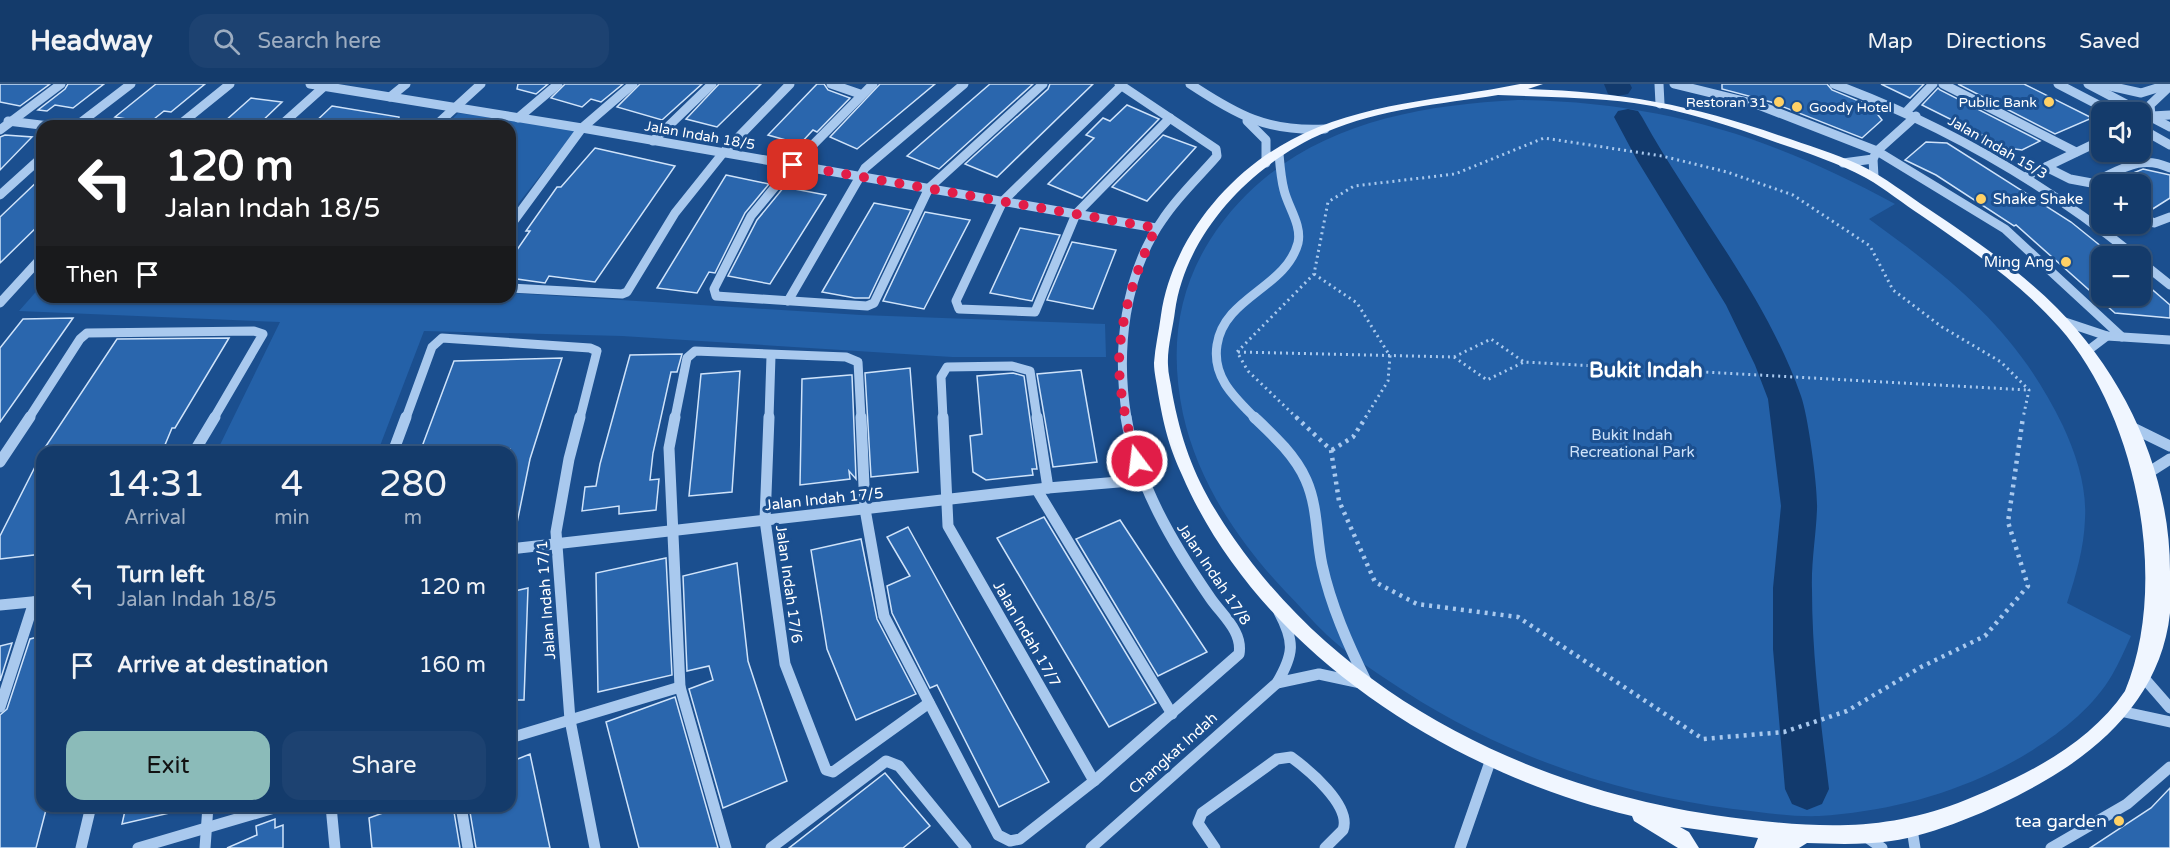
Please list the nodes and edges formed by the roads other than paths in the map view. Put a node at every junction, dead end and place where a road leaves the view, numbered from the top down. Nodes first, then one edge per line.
1 (61, 84) edge
2 (130, 84) edge
3 (230, 84) edge
4 (310, 84) edge
5 (406, 84) edge
6 (481, 84) edge
7 (558, 84) edge
8 (633, 84) edge
9 (712, 84) edge
10 (790, 84) edge
11 (831, 84) edge
12 (873, 84) edge
13 (964, 84) edge
14 (1043, 84) edge
15 (1190, 84) edge
16 (1537, 84) edge
17 (1583, 84) edge
18 (1659, 84) edge
19 (1674, 84) edge
20 (1834, 84) edge
21 (1932, 84) edge
22 (1943, 84) edge
23 (2058, 84) edge
24 (2088, 84) edge
25 (2101, 84) edge
26 (326, 85) edge
27 (1120, 85) edge
28 (2170, 85) edge
29 (1500, 92) junction
30 (860, 94) junction
31 (390, 97) junction
32 (1615, 98) junction
33 (2093, 102) edge
34 (2123, 102) edge
35 (1660, 104) junction
36 (2151, 104) edge
37 (453, 107) junction
38 (1906, 112) junction
39 (2170, 115) edge
40 (1917, 116) junction
41 (2151, 116) joint
42 (1242, 117) junction
43 (518, 118) junction
44 (1170, 118) junction
45 (0, 120) edge
46 (84, 120) edge
47 (185, 120) edge
48 (287, 120) edge
49 (441, 120) edge
50 (10, 122) junction
51 (36, 125) edge
52 (2170, 127) edge
53 (582, 128) junction
54 (1327, 129) junction
55 (0, 130) edge
56 (2151, 134) edge
57 (654, 141) junction
58 (2091, 145) edge
59 (2170, 145) edge
60 (2076, 152) junction
61 (723, 153) junction
62 (1875, 155) junction
63 (1272, 158) junction
64 (36, 162) edge
65 (1844, 163) junction
66 (793, 165) junction
67 (2046, 166) junction
68 (2170, 168) edge
69 (2110, 174) edge
70 (2027, 176) junction
71 (861, 177) junction
72 (1874, 177) junction
73 (2091, 186) edge
74 (929, 188) junction
75 (0, 195) edge
76 (1002, 201) junction
77 (1076, 214) junction
78 (2170, 217) edge
79 (516, 218) edge
80 (2151, 222) edge
81 (1156, 228) junction
82 (2122, 246) edge
83 (36, 264) edge
84 (2151, 270) edge
85 (2170, 285) edge
86 (516, 288) edge
87 (788, 301) junction
88 (0, 303) edge
89 (2062, 321) junction
90 (2107, 336) junction
91 (2122, 337) junction
92 (2170, 340) edge
93 (2086, 352) junction
94 (771, 356) junction
95 (2133, 428) junction
96 (197, 446) edge
97 (395, 446) edge
98 (2170, 446) edge
99 (2170, 459) edge
100 (0, 462) edge
101 (2151, 471) junction
102 (1142, 480) junction
103 (1042, 489) junction
104 (948, 500) junction
105 (865, 509) junction
106 (765, 520) junction
107 (671, 531) junction
108 (558, 543) junction
109 (516, 548) edge
110 (36, 601) edge
111 (0, 605) edge
112 (1275, 605) junction
113 (36, 607) edge
114 (2144, 678) junction
115 (1277, 683) junction
116 (680, 687) junction
117 (1367, 687) junction
118 (929, 703) junction
119 (0, 708) edge
120 (2170, 708) edge
121 (2120, 711) junction
122 (1172, 714) junction
123 (570, 720) junction
124 (2170, 722) edge
125 (516, 736) edge
126 (1491, 759) junction
127 (2170, 767) edge
128 (1094, 781) junction
129 (1626, 807) junction
130 (90, 812) edge
131 (207, 812) edge
132 (260, 812) edge
133 (332, 812) edge
134 (462, 812) edge
135 (205, 828) junction
136 (1860, 833) junction
137 (1820, 835) junction
138 (1913, 839) edge
139 (81, 848) edge
140 (138, 848) edge
141 (205, 848) edge
142 (335, 848) edge
143 (468, 848) edge
144 (595, 848) edge
145 (726, 848) edge
146 (771, 848) edge
147 (966, 848) edge
148 (1091, 848) edge
149 (1215, 848) edge
150 (1325, 848) edge
151 (1460, 848) edge
152 (1690, 848) edge
153 (1763, 848) edge
154 (1882, 848) edge
155 (2051, 848) edge

1 - 50 street
2 - 46 street
3 - 47 street
4 - 26 street, Jalan Indah 18/5
5 - 31 street
6 - 37 street
7 - 43 street
8 - 53 street
9 - 57 street
10 - 61 street
11 - 30 street
12 - 30 street
13 - 71 street
14 - 74 street
15 - 42 street
16 - 29 main road
17 - 32 main road
18 - 35 street
19 - 62 street
20 - 38 street, Jalan Indah 15/3
21 - 38 street
22 - 60 street
23 - 33 street
24 - 34 street
25 - 28 street
26 - 31 street, Jalan Indah 18/5
26 - 48 street
27 - 44 street
27 - 76 street
28 - 36 street
29 - 32 main road
29 - 54 main road
30 - 66 street
31 - 37 street, Jalan Indah 18/5
32 - 35 main road
35 - 65 main road
37 - 43 street, Jalan Indah 18/5
37 - 49 street
38 - 40 street, Jalan Indah 15/3
39 - 41 street
40 - 62 street
40 - 70 street, Jalan Indah 15/3
41 - 52 street
42 - 54 street
42 - 63 street
43 - 53 street, Jalan Indah 18/5
44 - 77 street
44 - 81 street, Jalan Indah 17/8
45 - 50 street
50 - 51 street
50 - 55 street
53 - 57 street, Jalan Indah 18/5
53 - 79 street
54 - 63 main road
56 - 59 street
57 - 61 street, Jalan Indah 18/5
58 - 60 street
60 - 67 street
61 - 66 street, Jalan Indah 18/5
61 - 86 street
62 - 65 street
62 - 72 street
62 - 91 street
63 - 112 main road
63 - 117 street
64 - 75 street
65 - 72 main road
66 - 71 street, Jalan Indah 18/5
66 - 87 street
67 - 70 street
67 - 73 street
68 - 69 street
70 - 82 street, Jalan Indah 15/3
71 - 74 street, Jalan Indah 18/5
71 - 87 street
72 - 89 main road
74 - 76 street, Jalan Indah 18/5
74 - 87 street
76 - 77 street, Jalan Indah 18/5
76 - 77 street
77 - 81 street, Jalan Indah 18/5
78 - 80 street
81 - 102 street, Jalan Indah 17/8
83 - 88 street
84 - 85 street
89 - 90 street
89 - 93 main road
90 - 91 street
90 - 93 street
91 - 92 street
93 - 95 main road
94 - 105 street
94 - 106 street, Jalan Indah 17/6
94 - 107 street
95 - 98 street
95 - 101 main road
96 - 100 street
97 - 108 street, Jalan Indah 17/1
99 - 101 street
101 - 114 main road
102 - 103 street, Jalan Indah 17/5
102 - 122 street, Jalan Indah 17/8
103 - 104 street, Jalan Indah 17/5
103 - 104 street, Jalan Indah 17/7
103 - 122 street
104 - 105 street, Jalan Indah 17/5
104 - 128 street, Jalan Indah 17/7
105 - 106 street, Jalan Indah 17/5
105 - 118 street
106 - 107 street, Jalan Indah 17/5
106 - 118 street, Jalan Indah 17/6
107 - 108 street, Jalan Indah 17/5
107 - 116 street
108 - 109 street, Jalan Indah 17/5
108 - 123 street, Jalan Indah 17/1
110 - 111 street
112 - 115 street, Changkat Indah
112 - 117 main road
113 - 119 street
114 - 120 street
114 - 121 main road
115 - 117 street, Changkat Indah
115 - 148 street, Changkat Indah
116 - 123 street
116 - 145 street
117 - 126 main road
118 - 128 street
121 - 124 street
121 - 138 main road
122 - 128 street
123 - 125 street
123 - 144 street, Jalan Indah 17/1
126 - 129 main road
126 - 151 street
127 - 155 street
129 - 137 main road
129 - 152 main road
130 - 139 street
131 - 135 street
132 - 135 street
133 - 142 street
134 - 143 street
135 - 140 street
135 - 141 street
136 - 137 main road
136 - 138 main road
136 - 154 street
137 - 153 main road
146 - 147 street
149 - 150 street

